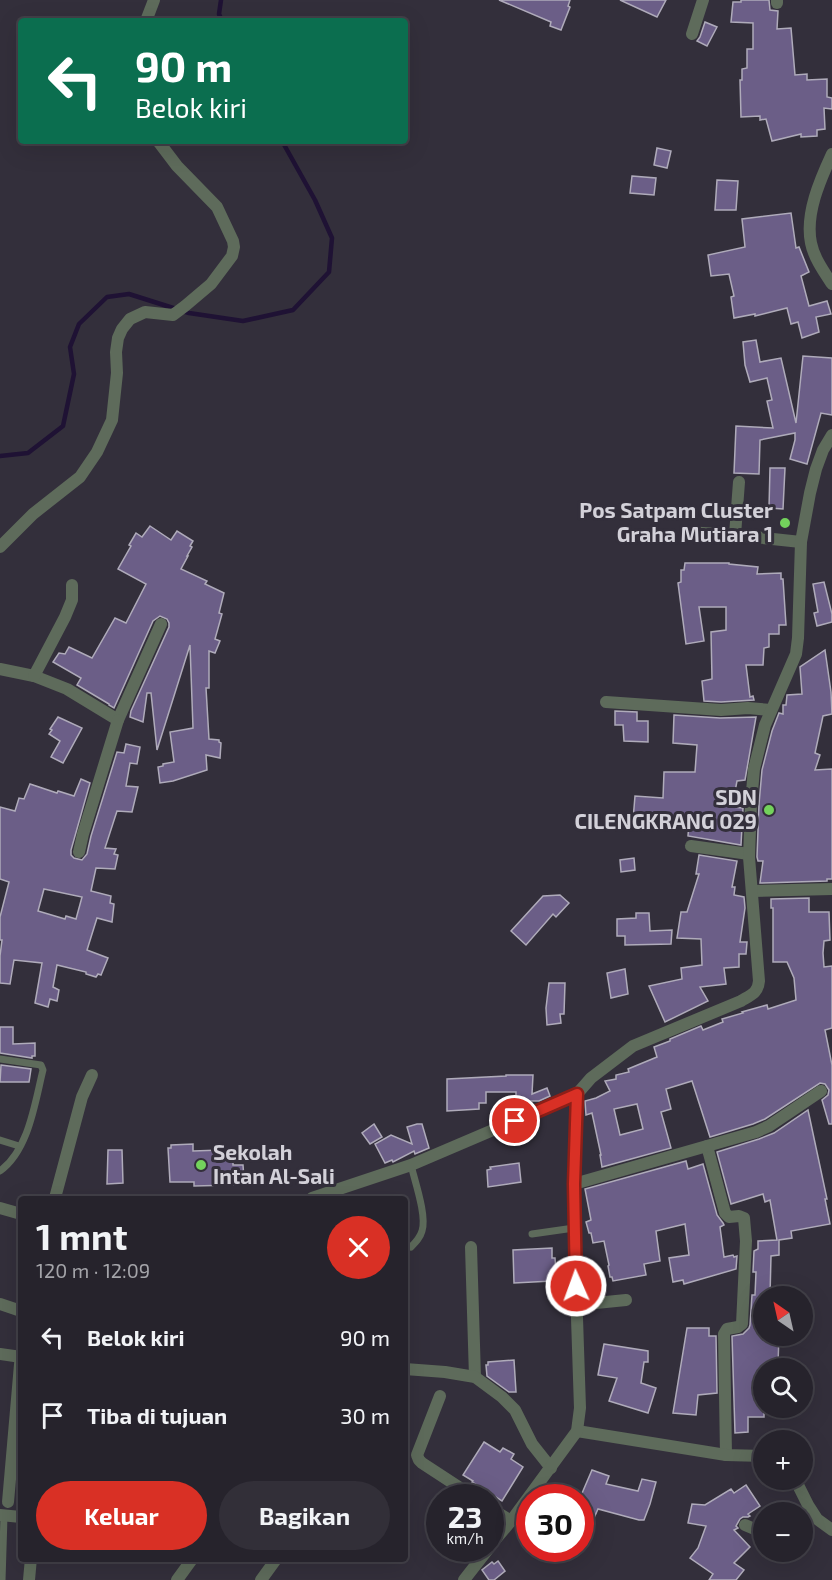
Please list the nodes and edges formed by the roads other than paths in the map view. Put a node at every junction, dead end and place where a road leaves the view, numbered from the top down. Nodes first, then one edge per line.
1 (154, 0) edge
2 (703, 0) edge
3 (148, 18) edge
4 (692, 34) dead end
5 (160, 144) edge
6 (832, 154) edge
7 (832, 284) edge
8 (832, 435) edge
9 (739, 482) dead end
10 (686, 532) dead end
11 (735, 535) junction
12 (801, 542) junction
13 (0, 547) edge
14 (72, 585) dead end
15 (161, 624) dead end
16 (0, 669) edge
17 (34, 676) junction
18 (606, 702) dead end
19 (771, 710) junction
20 (118, 720) junction
21 (691, 846) dead end
22 (79, 852) dead end
23 (750, 854) junction
24 (832, 889) edge
25 (752, 891) junction
26 (0, 1059) edge
27 (92, 1075) dead end
28 (820, 1091) dead end
29 (577, 1094) junction
30 (0, 1140) edge
31 (19, 1146) junction
32 (708, 1146) junction
33 (411, 1165) junction
34 (0, 1171) edge
35 (574, 1184) junction
36 (56, 1196) edge
37 (318, 1196) edge
38 (0, 1208) edge
39 (18, 1213) edge
40 (574, 1228) junction
41 (532, 1234) dead end
42 (411, 1246) dead end
43 (471, 1247) dead end
44 (626, 1300) dead end
45 (0, 1304) edge
46 (576, 1305) junction
47 (18, 1310) edge
48 (0, 1354) edge
49 (18, 1355) edge
50 (408, 1369) edge
51 (475, 1377) junction
52 (18, 1389) edge
53 (440, 1395) dead end
54 (577, 1431) junction
55 (726, 1455) junction
56 (753, 1456) edge
57 (551, 1468) junction
58 (454, 1484) edge
59 (8, 1502) dead end
60 (2, 1516) edge
61 (813, 1516) edge
62 (18, 1517) edge
63 (504, 1517) edge
64 (511, 1521) junction
65 (745, 1526) dead end
66 (753, 1529) edge
67 (504, 1530) edge
68 (832, 1530) edge
69 (31, 1562) edge
70 (190, 1562) edge
71 (273, 1562) edge
72 (478, 1562) edge
73 (2, 1580) edge
74 (29, 1580) edge
75 (177, 1580) edge
76 (261, 1580) edge
77 (464, 1580) edge

1 - 3 street
2 - 4 street
5 - 13 street
6 - 7 street
8 - 12 street
9 - 11 street
10 - 11 street
11 - 12 street
12 - 19 street
14 - 17 street
15 - 20 street
16 - 17 street
17 - 20 street
18 - 19 street
19 - 23 street
20 - 22 street
21 - 23 street
23 - 25 street
24 - 25 street
25 - 29 street
26 - 31 lane
27 - 36 street
28 - 32 street
29 - 33 street
29 - 35 street
30 - 31 lane
31 - 34 lane
32 - 35 street
32 - 55 street
33 - 37 street
33 - 42 lane
35 - 40 street
38 - 39 street
40 - 41 lane
40 - 46 street
43 - 51 street
44 - 46 street
45 - 47 street
46 - 54 street
48 - 49 street
50 - 51 street
51 - 57 street
52 - 59 street
53 - 58 street
54 - 55 street
54 - 57 street
55 - 56 street
57 - 64 street
60 - 62 street
60 - 73 lane
61 - 68 street
63 - 64 street
64 - 67 street
65 - 66 street
69 - 74 street
70 - 75 street
71 - 76 street
72 - 77 street

